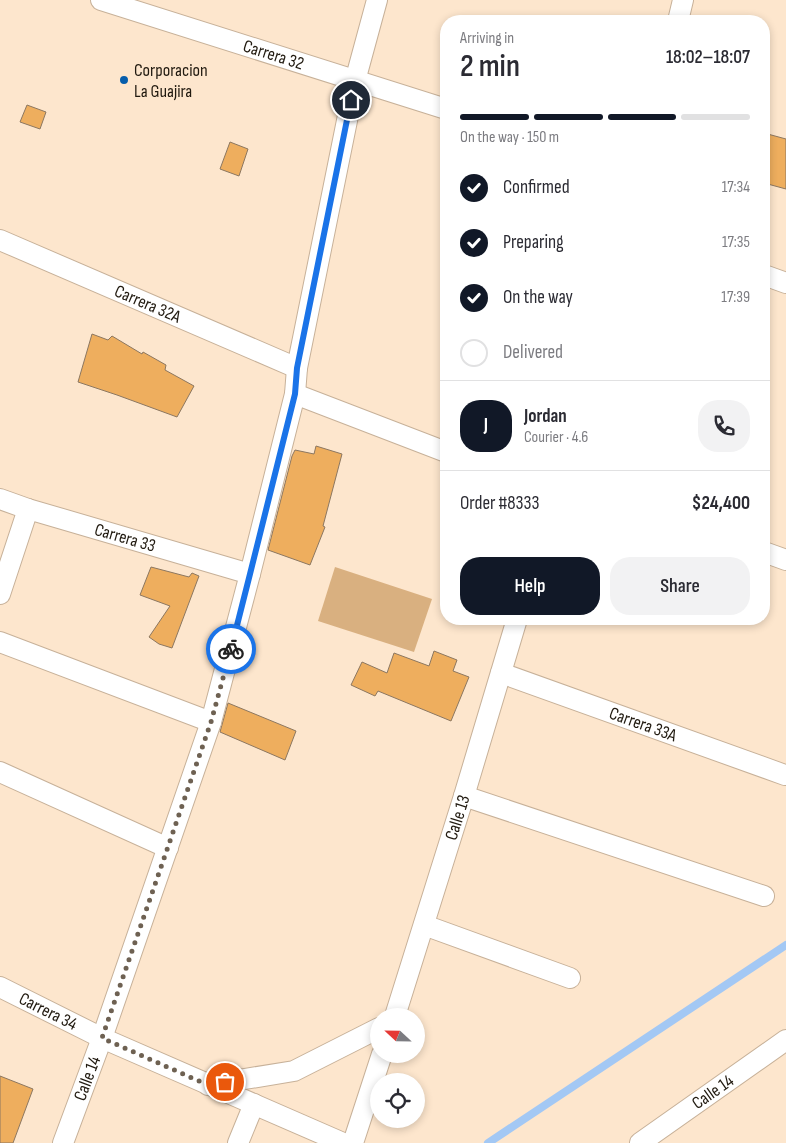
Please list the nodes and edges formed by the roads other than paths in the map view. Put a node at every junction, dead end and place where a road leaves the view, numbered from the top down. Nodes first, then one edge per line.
1 (101, 0) edge
2 (377, 0) edge
3 (683, 0) edge
4 (679, 15) edge
5 (355, 81) junction
6 (440, 107) edge
7 (0, 240) edge
8 (770, 277) edge
9 (786, 283) edge
10 (297, 368) junction
11 (295, 394) junction
12 (440, 450) edge
13 (0, 499) edge
14 (28, 509) junction
15 (770, 554) edge
16 (786, 560) edge
17 (250, 574) junction
18 (0, 594) edge
19 (515, 625) edge
20 (0, 642) edge
21 (502, 673) junction
22 (211, 722) junction
23 (0, 772) edge
24 (785, 775) edge
25 (464, 796) junction
26 (168, 848) junction
27 (764, 896) dead end
28 (424, 925) junction
29 (570, 978) dead end
30 (0, 987) edge
31 (398, 1008) edge
32 (370, 1033) edge
33 (102, 1038) junction
34 (786, 1040) edge
35 (379, 1063) edge
36 (208, 1085) junction
37 (254, 1104) junction
38 (63, 1143) edge
39 (238, 1143) edge
40 (343, 1143) edge
41 (353, 1143) edge
42 (640, 1143) edge

1 - 5 street, Carrera 32
2 - 5 street, Calle 14
3 - 4 street
5 - 6 street, Carrera 32
5 - 10 street, Calle 14
7 - 10 street, Carrera 32A
8 - 9 street
10 - 11 street, Calle 14
11 - 12 street
11 - 17 street, Calle 14
13 - 14 street, Carrera 33
14 - 17 street, Carrera 33
14 - 18 street
15 - 16 street
17 - 22 street, Calle 14
19 - 21 street, Calle 13
20 - 22 street
21 - 24 street, Carrera 33A
21 - 25 street, Calle 13
22 - 26 street, Calle 14
23 - 26 street
25 - 27 street
25 - 28 street, Calle 13
26 - 33 street, Calle 14
28 - 29 street
28 - 31 street, Calle 13
30 - 33 street, Carrera 34
32 - 36 street
33 - 36 street, Carrera 34
33 - 38 street, Calle 14
34 - 42 street, Calle 14
35 - 41 street
36 - 37 street, Carrera 34
37 - 39 street
37 - 40 street, Carrera 34

